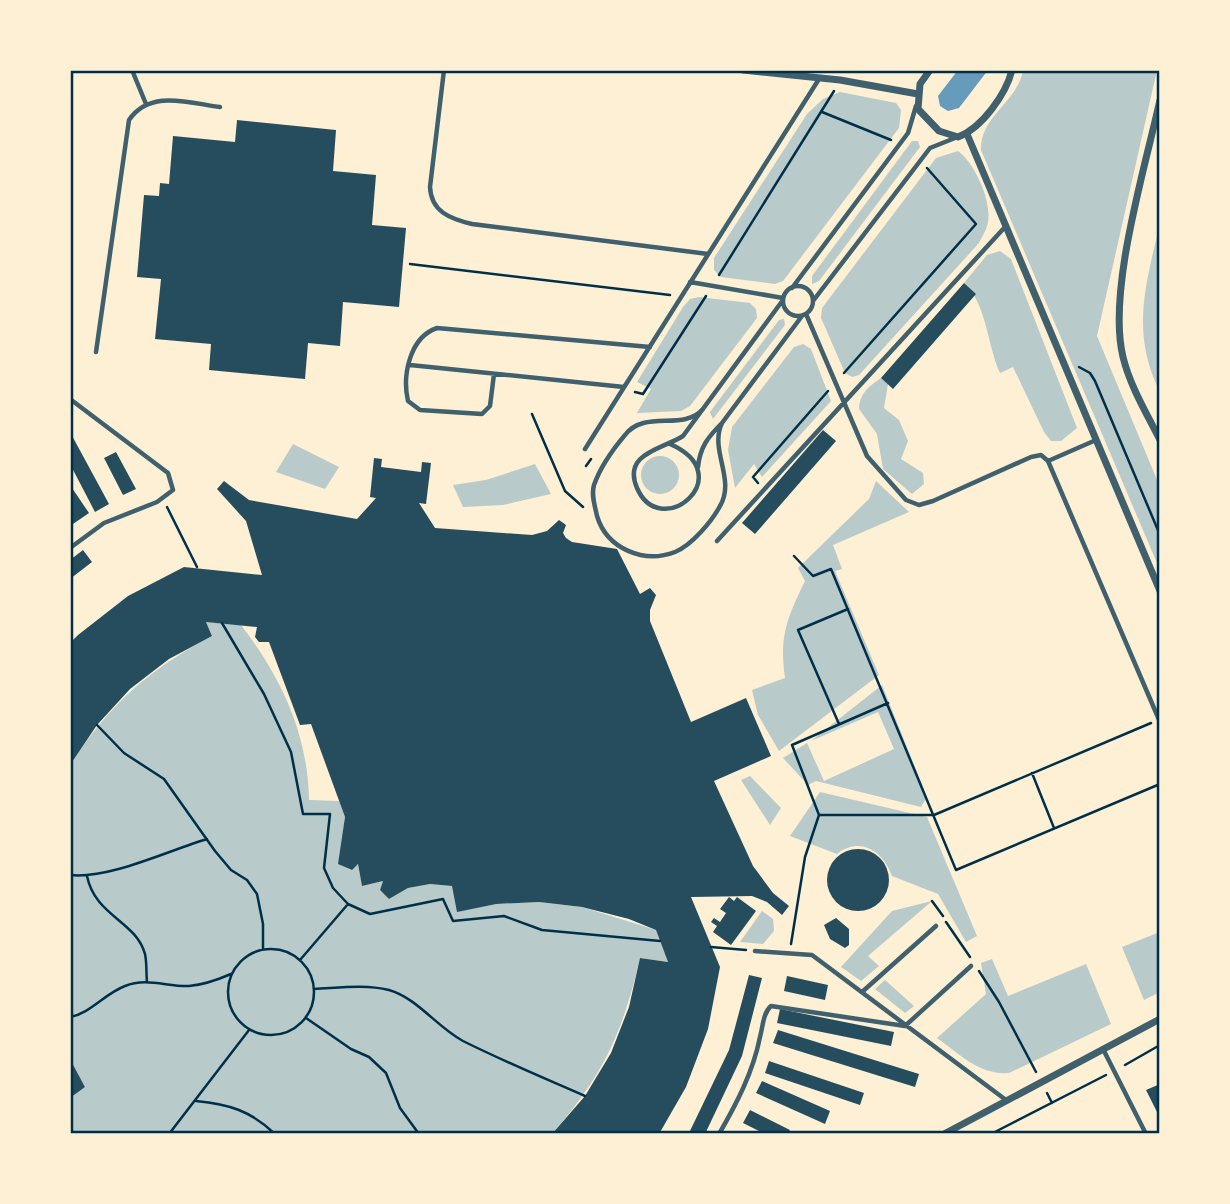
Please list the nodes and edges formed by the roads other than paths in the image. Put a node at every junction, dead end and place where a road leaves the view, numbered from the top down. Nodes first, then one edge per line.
1 (132, 70) edge
2 (444, 70) edge
3 (743, 70) edge
4 (930, 70) edge
5 (1012, 70) edge
6 (819, 79) junction
7 (917, 98) junction
8 (1160, 100) edge
9 (146, 104) junction
10 (220, 107) dead end
11 (967, 134) junction
12 (958, 137) junction
13 (1004, 227) junction
14 (708, 254) junction
15 (690, 282) junction
16 (792, 288) junction
17 (783, 299) junction
18 (813, 301) junction
19 (804, 315) junction
20 (650, 347) junction
21 (96, 352) dead end
22 (410, 365) junction
23 (494, 374) junction
24 (624, 387) junction
25 (70, 399) edge
26 (844, 402) junction
27 (703, 409) junction
28 (722, 423) junction
29 (1096, 440) junction
30 (1160, 440) edge
31 (670, 444) junction
32 (585, 449) dead end
33 (1048, 461) junction
34 (698, 468) junction
35 (717, 541) dead end
36 (70, 548) edge
37 (1160, 591) edge
38 (1159, 721) edge
39 (936, 926) dead end
40 (755, 951) road end
41 (971, 966) dead end
42 (862, 992) junction
43 (1160, 1019) edge
44 (905, 1026) junction
45 (1104, 1051) junction
46 (1007, 1101) junction
47 (719, 1134) edge
48 (944, 1134) edge
49 (1146, 1134) edge

1 - 9 lane
2 - 14 lane
3 - 6 street
4 - 7 street
5 - 11 street
6 - 7 street
6 - 14 lane
7 - 12 street
7 - 16 lane
8 - 30 street
9 - 10 lane
9 - 21 lane
11 - 12 street
11 - 13 street
12 - 18 lane
13 - 26 lane
13 - 29 street
14 - 15 lane
15 - 17 lane
15 - 20 lane
16 - 17 lane
16 - 18 lane
17 - 19 lane
17 - 27 lane
18 - 19 lane
19 - 26 lane
19 - 28 lane
20 - 22 lane
20 - 24 lane
22 - 23 lane
22 - 23 lane
23 - 24 lane
24 - 32 lane
25 - 36 lane
26 - 33 lane
26 - 35 lane
27 - 28 lane
27 - 31 lane
28 - 34 lane
29 - 33 lane
29 - 37 street
31 - 34 lane
31 - 34 lane
33 - 38 lane
39 - 42 lane
40 - 42 lane
41 - 44 lane
42 - 44 lane
43 - 45 street
44 - 46 lane
44 - 47 lane
45 - 46 street
45 - 49 lane
46 - 48 street

